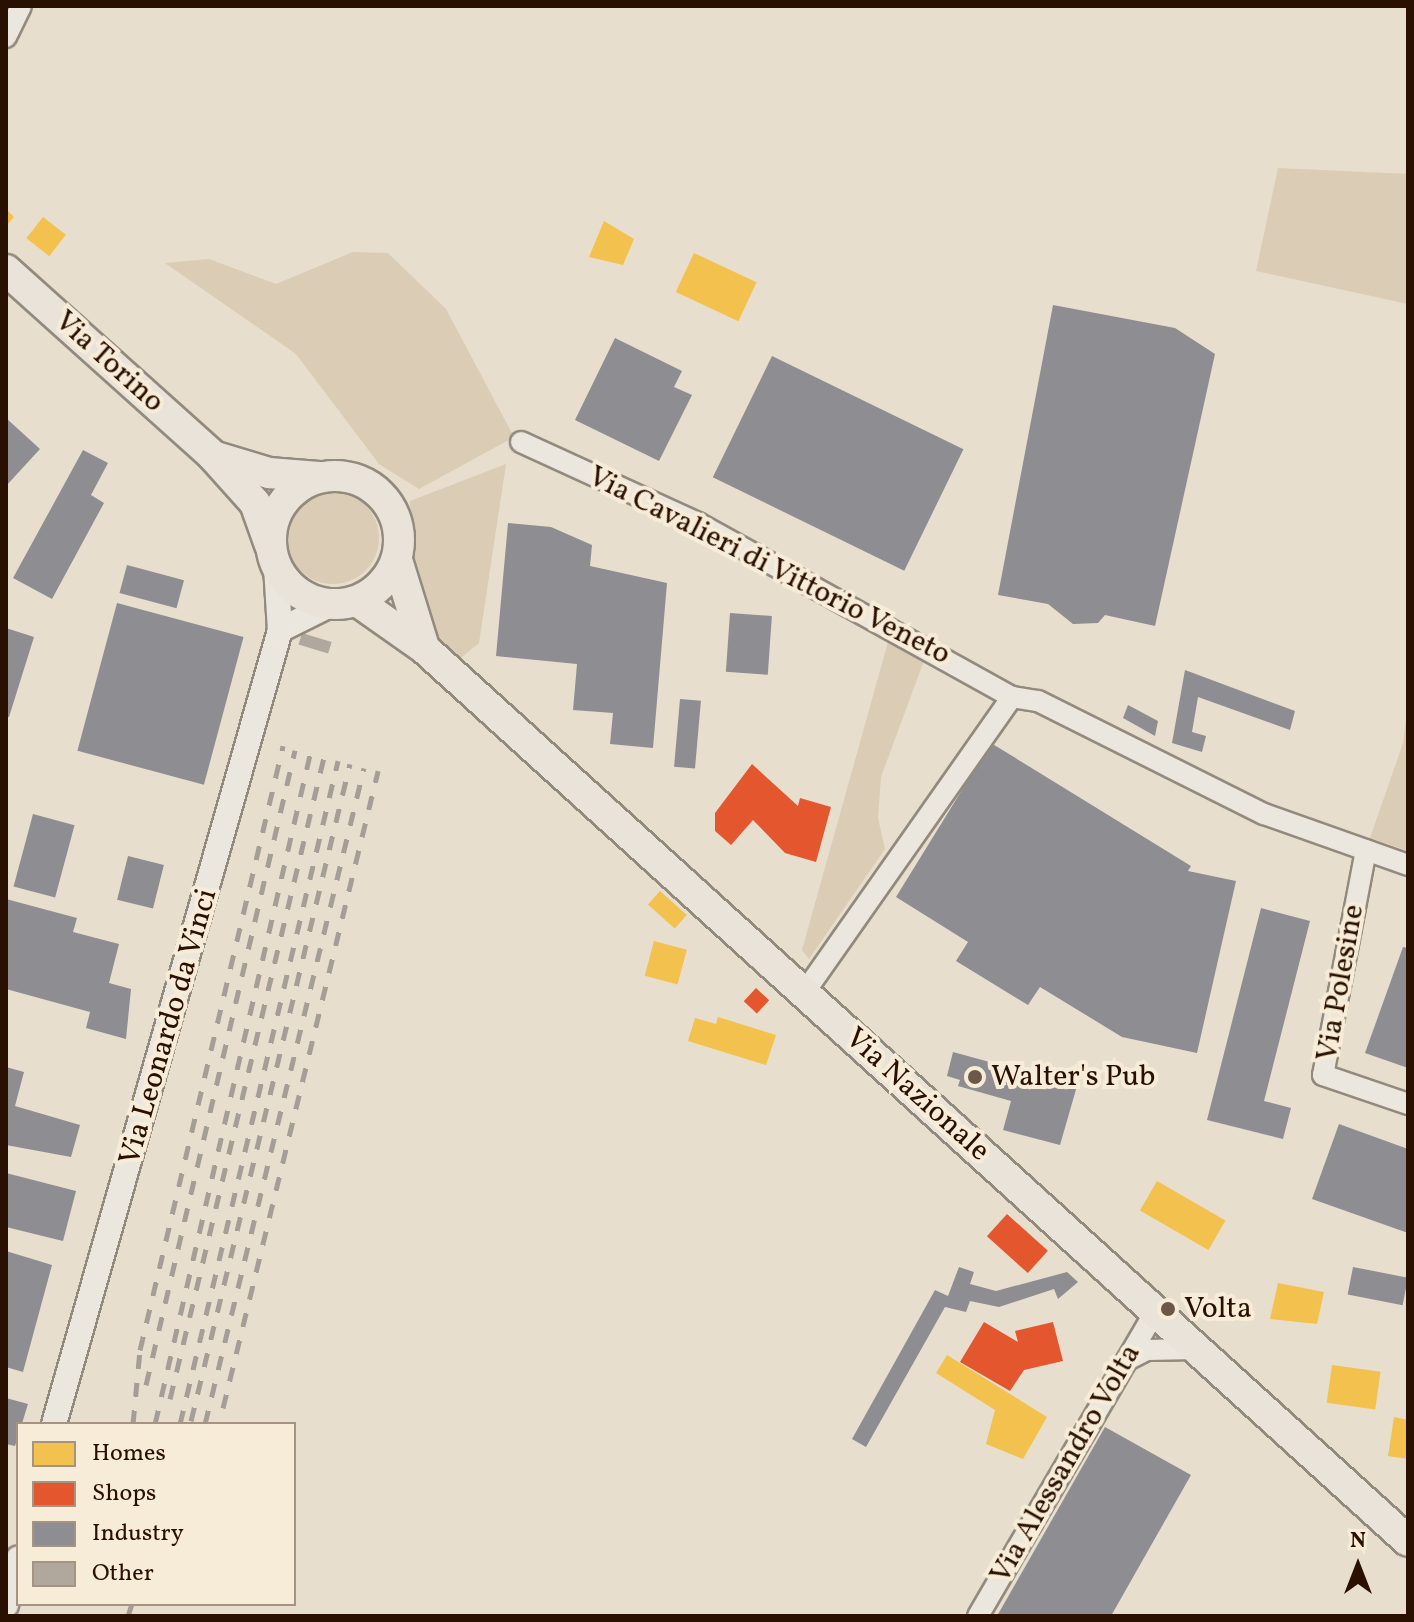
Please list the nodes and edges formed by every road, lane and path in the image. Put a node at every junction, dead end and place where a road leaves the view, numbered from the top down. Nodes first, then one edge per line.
1 (21, 6) edge
2 (6, 37) edge
3 (6, 270) edge
4 (521, 442) dead end
5 (212, 455) junction
6 (319, 477) junction
7 (273, 557) junction
8 (397, 560) junction
9 (343, 603) junction
10 (280, 630) junction
11 (425, 649) junction
12 (1012, 697) junction
13 (1366, 850) junction
14 (1408, 865) edge
15 (804, 993) junction
16 (1408, 1104) edge
17 (1155, 1312) junction
18 (1196, 1349) junction
19 (1127, 1360) junction
20 (55, 1422) edge
21 (1408, 1541) edge
22 (16, 1567) edge
23 (6, 1605) edge
24 (978, 1616) edge

1 - 2 street
3 - 5 main road, Via Torino
4 - 12 street, Via Cavalieri di Vittorio Veneto
5 - 6 main road, Via Torino
5 - 7 main road, Via Torino
6 - 7 main road
6 - 8 main road
7 - 9 main road
7 - 10 street, Via Leonardo da Vinci
8 - 9 main road
8 - 11 main road
9 - 10 street
9 - 11 main road, Via Nazionale
10 - 20 street, Via Leonardo da Vinci
11 - 15 main road, Via Nazionale
12 - 13 street, Via Cavalieri di Vittorio Veneto
12 - 15 street
13 - 14 street, Via Cavalieri di Vittorio Veneto
13 - 16 street, Via Polesine
15 - 17 main road, Via Nazionale
17 - 18 main road, Via Nazionale
17 - 19 street, Via Alessandro Volta
18 - 19 street
18 - 21 main road, Via Nazionale
19 - 24 street, Via Alessandro Volta
22 - 23 street

